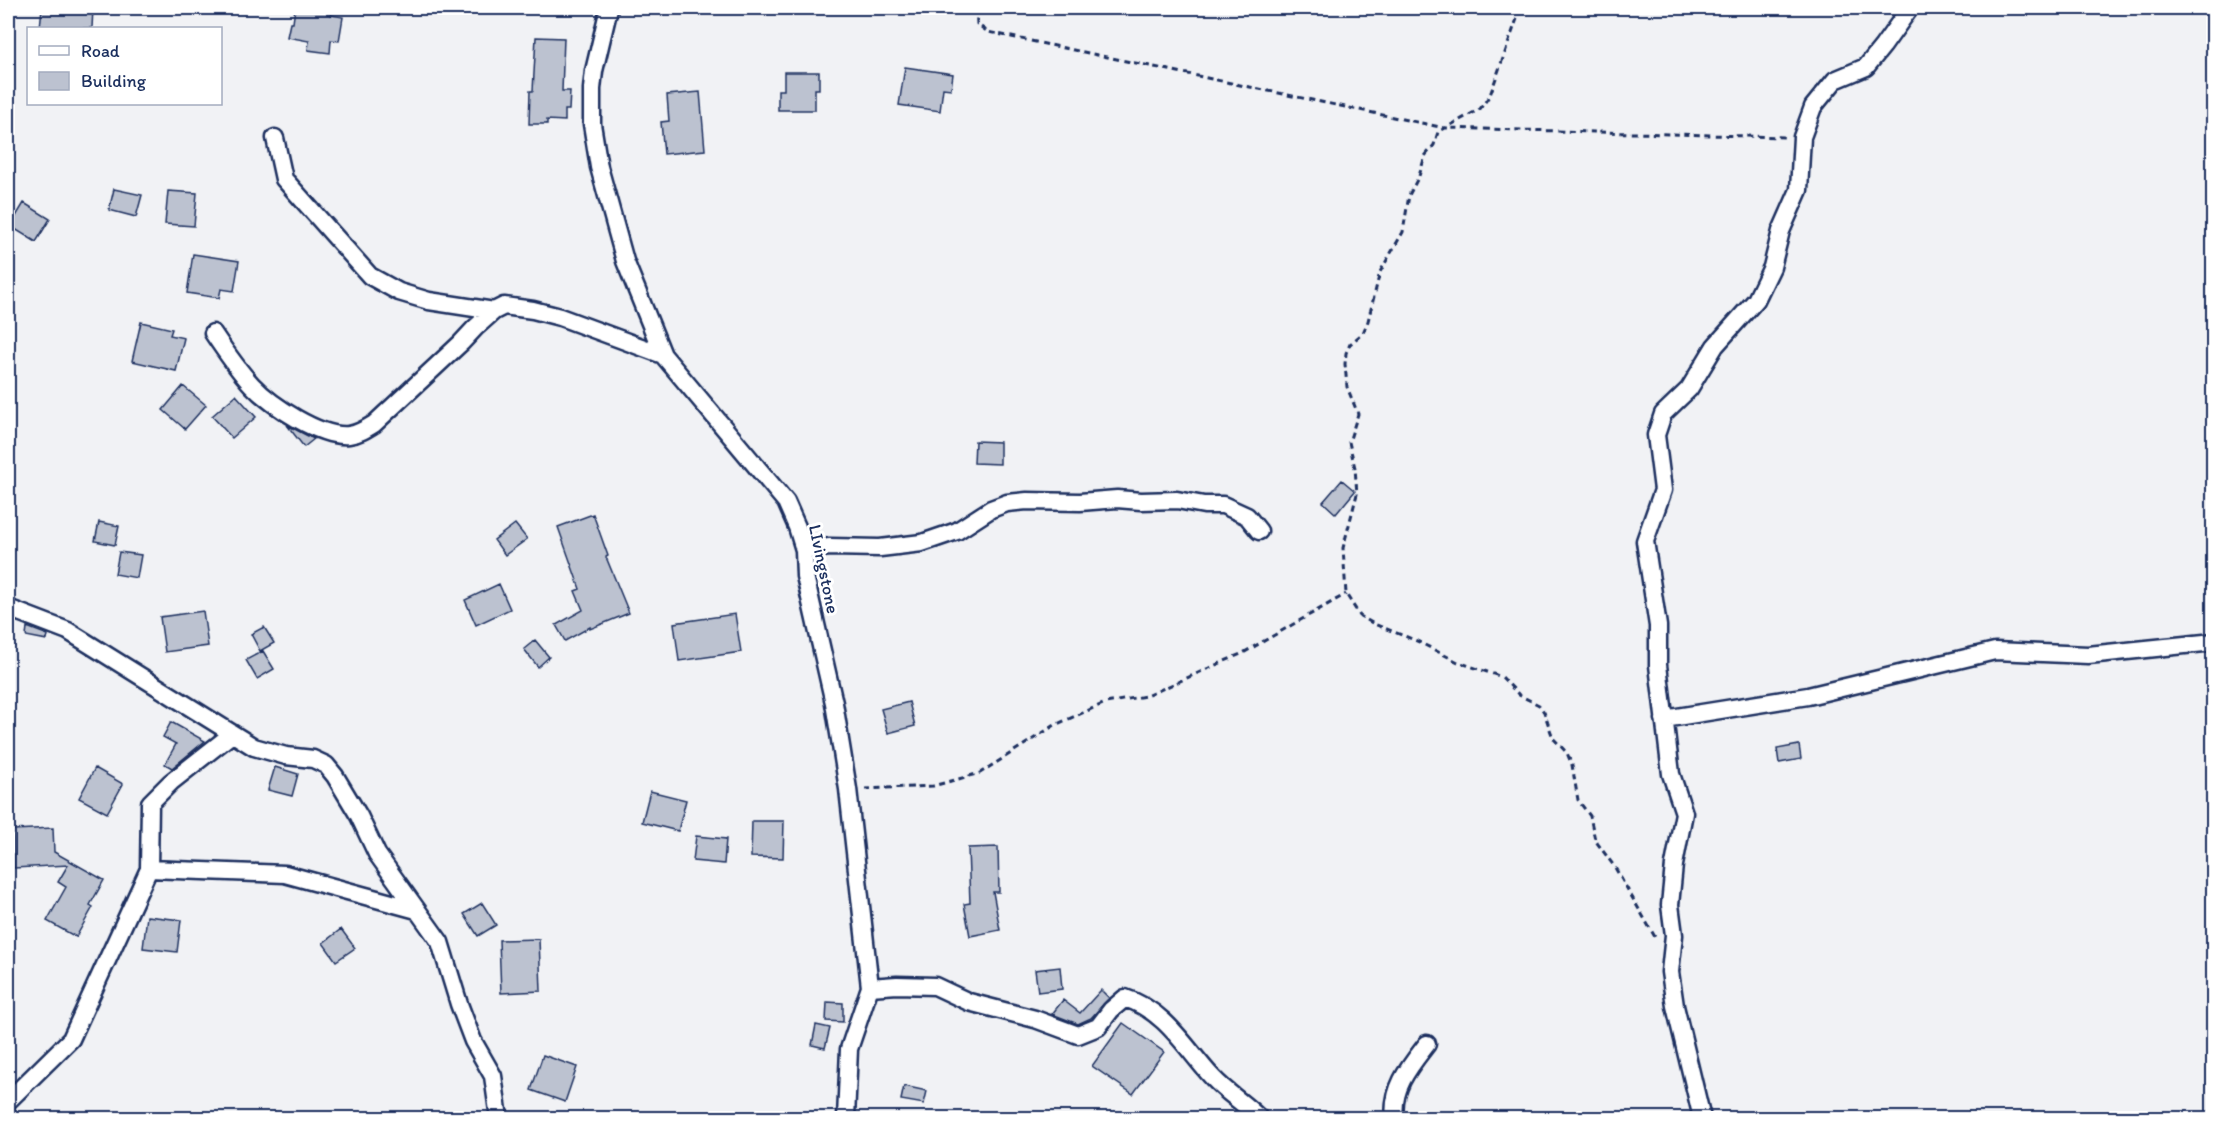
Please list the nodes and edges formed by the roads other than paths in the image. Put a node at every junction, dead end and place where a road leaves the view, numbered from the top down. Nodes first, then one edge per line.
1 (606, 8) edge
2 (1910, 8) edge
3 (275, 138) dead end
4 (494, 311) junction
5 (213, 333) dead end
6 (663, 355) junction
7 (1259, 531) dead end
8 (804, 550) junction
9 (8, 608) edge
10 (2214, 642) edge
11 (1664, 719) junction
12 (232, 734) junction
13 (149, 869) junction
14 (417, 910) junction
15 (870, 987) junction
16 (1427, 1044) dead end
17 (8, 1101) edge
18 (499, 1119) edge
19 (846, 1119) edge
20 (1258, 1119) edge
21 (1395, 1119) edge
22 (1702, 1119) edge

1 - 6 street, LIvingstone
2 - 11 street
3 - 4 street
4 - 5 street
4 - 6 street
6 - 8 street, LIvingstone
7 - 8 street
8 - 15 street, LIvingstone
9 - 12 street
10 - 11 street
11 - 22 street
12 - 13 street
12 - 14 street
13 - 14 street
13 - 17 street
14 - 18 street
15 - 19 street, LIvingstone
15 - 20 street
16 - 21 street

